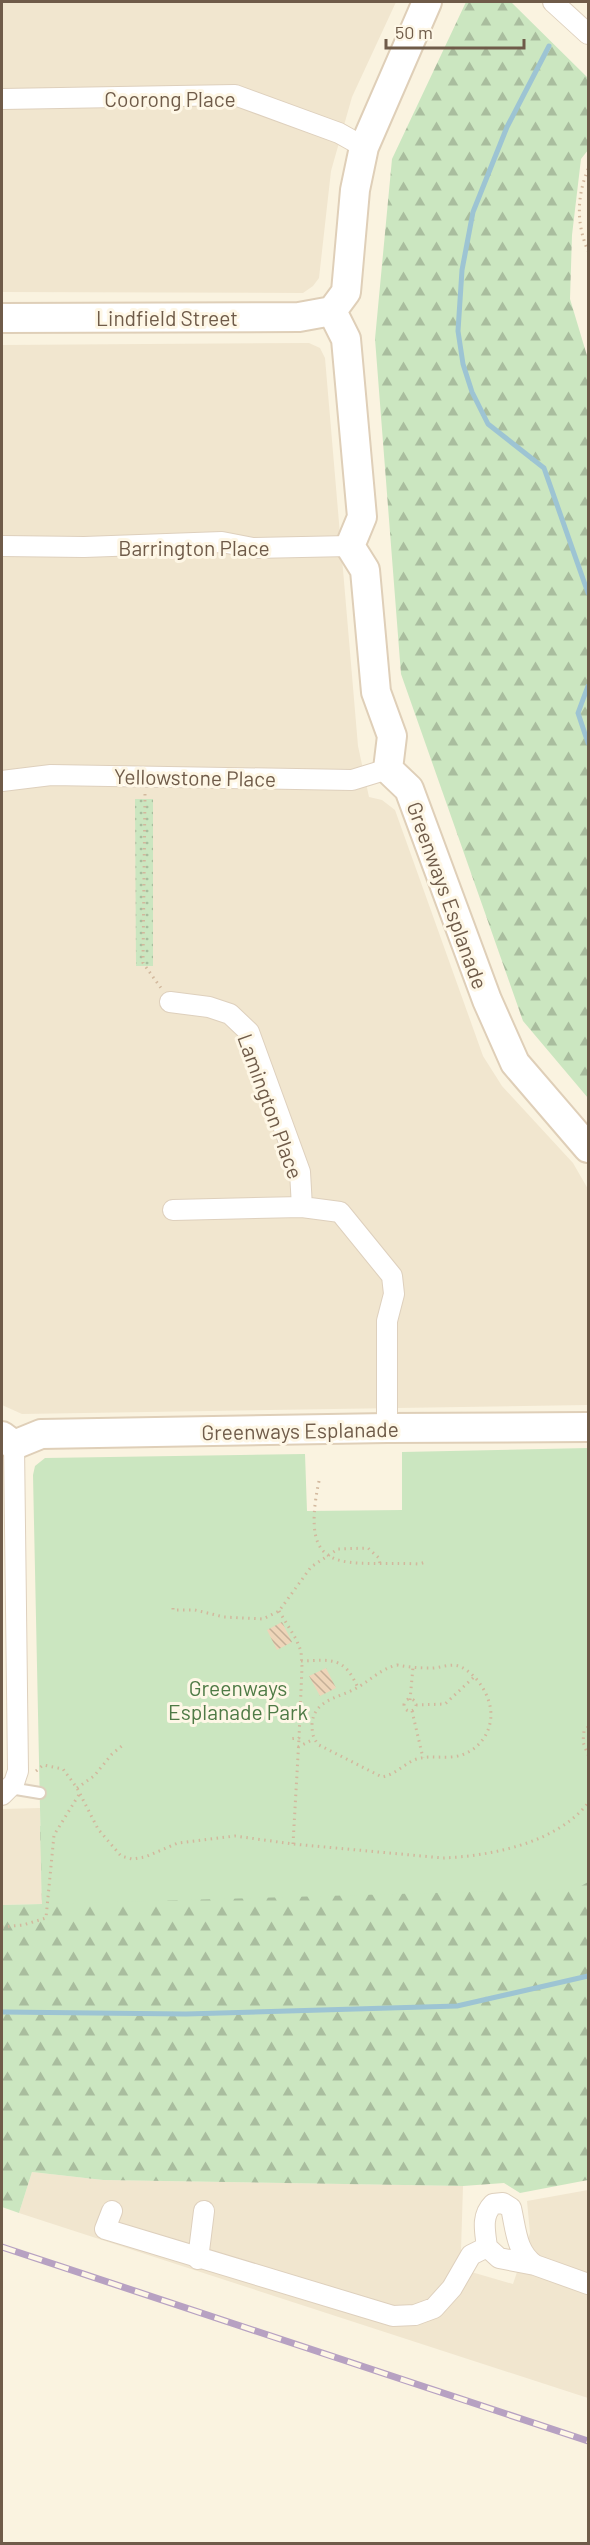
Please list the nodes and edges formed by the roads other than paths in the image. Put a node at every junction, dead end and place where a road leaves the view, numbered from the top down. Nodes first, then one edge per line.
1 (427, 2) edge
2 (553, 2) edge
3 (588, 34) edge
4 (2, 99) edge
5 (364, 147) junction
6 (332, 311) junction
7 (2, 318) edge
8 (2, 546) edge
9 (350, 546) junction
10 (388, 769) junction
11 (2, 781) edge
12 (170, 1002) road end
13 (588, 1148) edge
14 (302, 1207) junction
15 (173, 1210) dead end
16 (588, 1427) edge
17 (387, 1428) junction
18 (8, 1441) edge
19 (9, 1789) edge
20 (40, 1793) dead end
21 (112, 2211) dead end
22 (204, 2211) dead end
23 (487, 2247) junction
24 (198, 2259) junction
25 (535, 2265) junction
26 (588, 2283) edge

1 - 5 street
2 - 3 street
4 - 5 street, Coorong Place
5 - 6 street
6 - 7 street, Lindfield Street
6 - 9 street
8 - 9 street, Barrington Place
9 - 10 street
10 - 11 street, Yellowstone Place
10 - 13 street, Greenways Esplanade
12 - 14 street, Lamington Place
14 - 15 street
14 - 17 street, Lamington Place
16 - 17 street, Greenways Esplanade
17 - 18 street, Greenways Esplanade
18 - 19 street
19 - 20 lane
21 - 24 street
22 - 24 street
23 - 24 street
23 - 25 street
23 - 25 street
25 - 26 street

